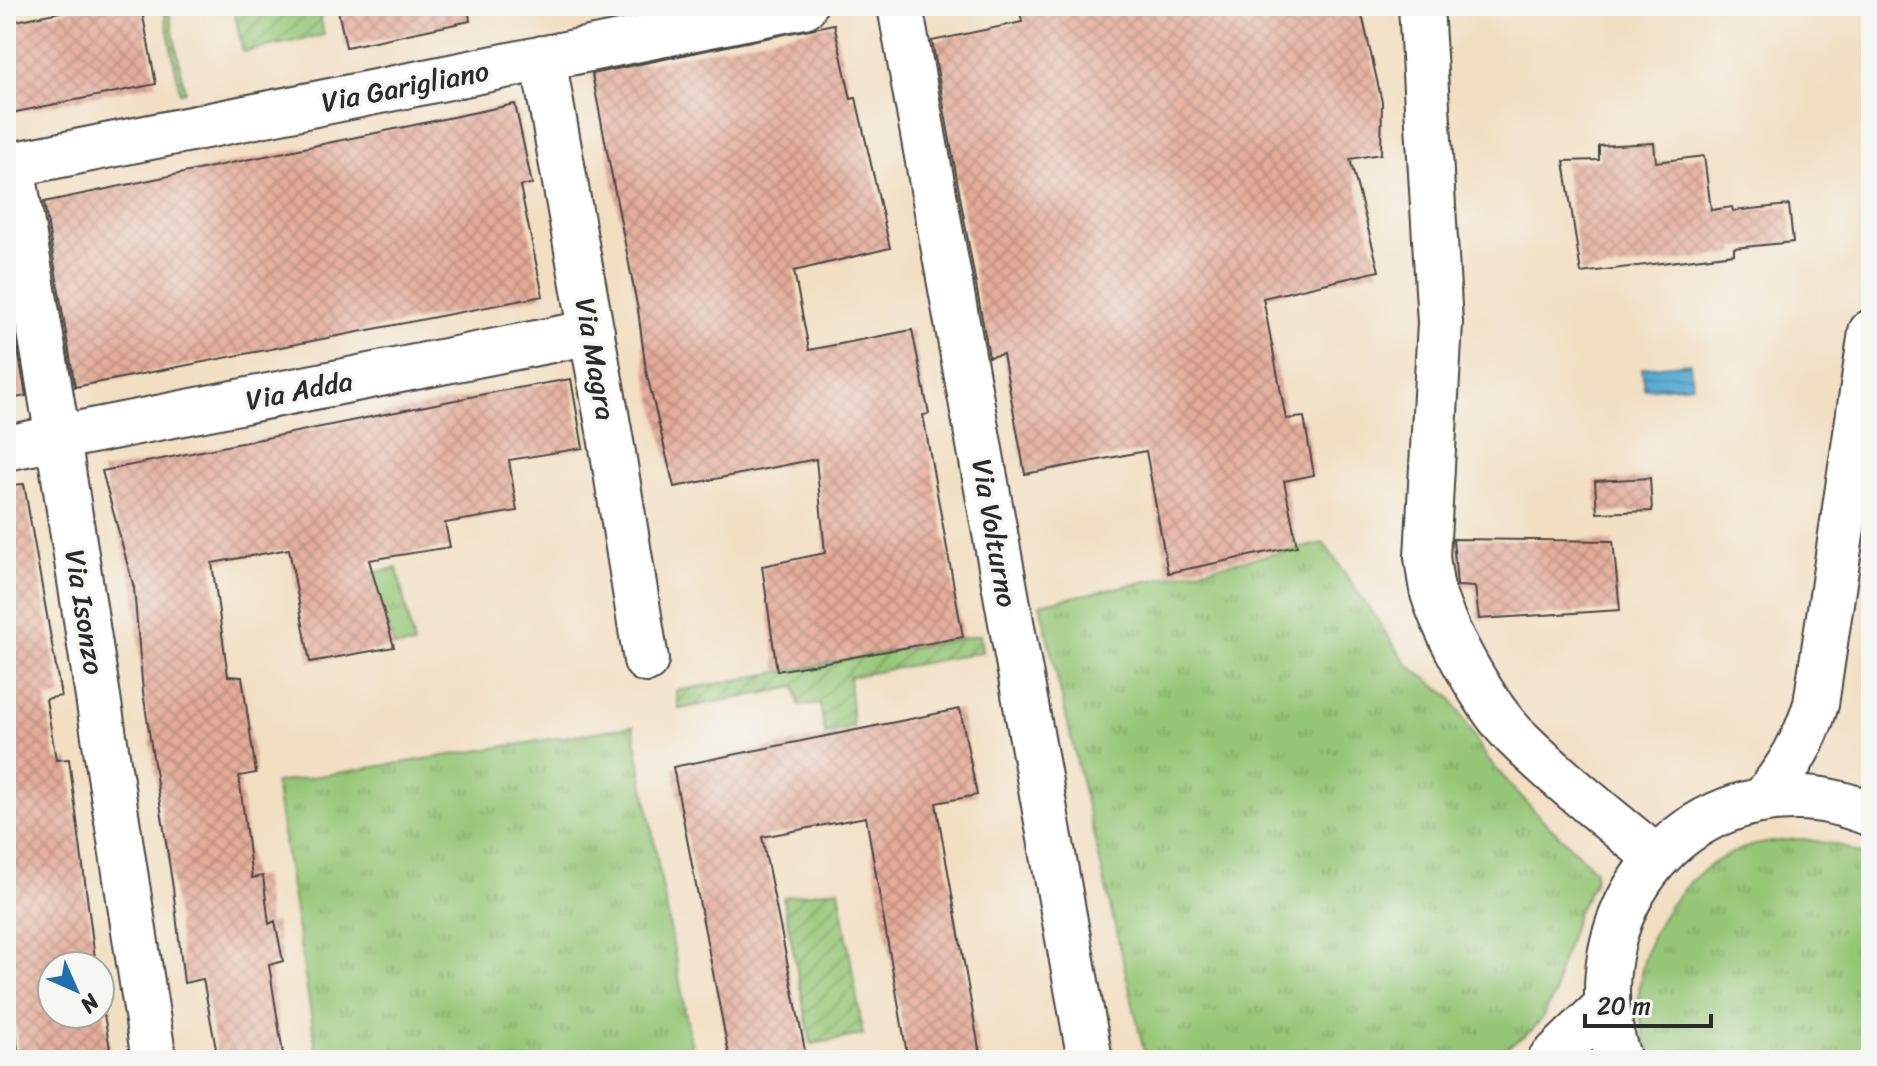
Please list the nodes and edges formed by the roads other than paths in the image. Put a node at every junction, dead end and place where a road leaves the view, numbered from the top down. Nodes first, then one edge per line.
1 (804, 6) edge
2 (900, 6) edge
3 (1421, 6) edge
4 (543, 58) junction
5 (9, 166) edge
6 (592, 332) junction
7 (1871, 332) edge
8 (58, 438) junction
9 (6, 448) edge
10 (646, 660) dead end
11 (1762, 801) junction
12 (1871, 814) edge
13 (1657, 858) junction
14 (1606, 1006) junction
15 (154, 1060) edge
16 (1090, 1060) edge
17 (1550, 1060) edge
18 (1619, 1060) edge

1 - 4 street, Via Garigliano
2 - 16 street, Via Volturno
3 - 13 street
4 - 5 street, Via Garigliano
4 - 6 street, Via Magra
5 - 8 street, Via Isonzo
6 - 8 street, Via Adda
6 - 10 street, Via Magra
7 - 11 street
8 - 9 street, Via Adda
8 - 15 street, Via Isonzo
11 - 12 street
11 - 13 street
13 - 14 street
14 - 17 street
14 - 18 street

